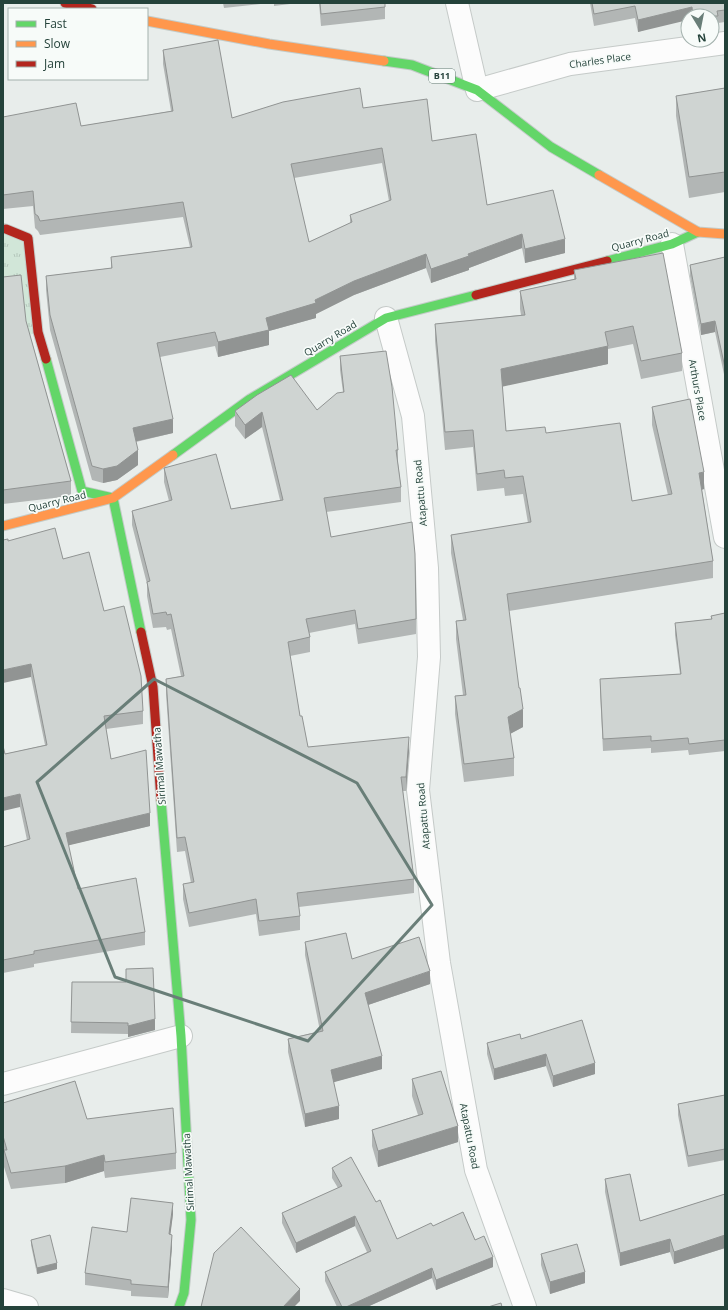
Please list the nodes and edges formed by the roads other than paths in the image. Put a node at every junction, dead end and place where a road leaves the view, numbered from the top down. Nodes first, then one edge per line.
1 (66, 3) edge
2 (457, 3) edge
3 (88, 8) edge
4 (148, 20) edge
5 (725, 43) edge
6 (478, 90) junction
7 (6, 229) dead end
8 (698, 232) junction
9 (725, 234) edge
10 (672, 244) junction
11 (386, 318) junction
12 (113, 498) junction
13 (3, 526) edge
14 (725, 537) edge
15 (181, 1036) junction
16 (3, 1084) edge
17 (3, 1300) edge
18 (27, 1307) edge
19 (179, 1307) edge
20 (525, 1307) edge

1 - 3 street
2 - 6 street
4 - 6 street, B11
5 - 6 street, Charles Place
6 - 8 street, B11
7 - 12 street
8 - 9 street, B11
8 - 10 street, Quarry Road
10 - 11 street, Quarry Road
10 - 14 street, Arthurs Place
11 - 12 street, Quarry Road
11 - 20 street, Atapattu Road
12 - 13 street, Quarry Road
12 - 15 street, Sirimal Mawatha
15 - 16 street
15 - 19 street, Sirimal Mawatha
17 - 18 street

